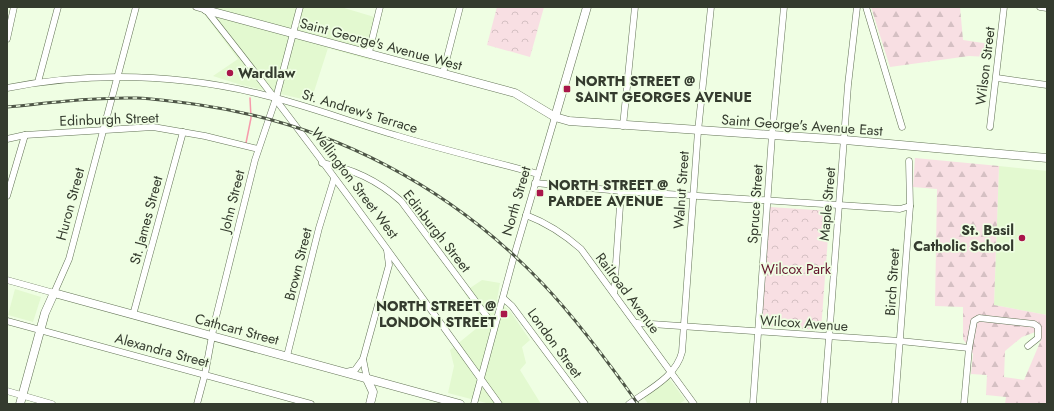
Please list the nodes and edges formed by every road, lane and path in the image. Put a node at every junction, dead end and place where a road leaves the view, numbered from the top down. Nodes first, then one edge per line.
1 (14, 7) edge
2 (58, 7) edge
3 (136, 7) edge
4 (196, 7) edge
5 (300, 7) edge
6 (380, 7) edge
7 (460, 7) edge
8 (587, 7) edge
9 (635, 7) edge
10 (711, 7) edge
11 (784, 7) edge
12 (858, 7) edge
13 (866, 7) edge
14 (1004, 7) edge
15 (1040, 7) edge
16 (205, 8) edge
17 (1047, 8) edge
18 (292, 34) junction
19 (7, 39) edge
20 (369, 52) junction
21 (443, 73) junction
22 (118, 77) junction
23 (997, 78) junction
24 (38, 82) junction
25 (1047, 85) edge
26 (7, 88) edge
27 (276, 98) junction
28 (291, 103) junction
29 (288, 115) junction
30 (555, 117) junction
31 (623, 126) junction
32 (902, 127) dead end
33 (990, 127) dead end
34 (104, 130) junction
35 (698, 131) junction
36 (182, 132) junction
37 (25, 135) junction
38 (772, 136) junction
39 (7, 139) edge
40 (845, 140) junction
41 (258, 149) junction
42 (1047, 158) edge
43 (909, 161) dead end
44 (322, 162) junction
45 (538, 174) junction
46 (334, 179) junction
47 (535, 183) junction
48 (621, 191) junction
49 (693, 195) junction
50 (7, 196) edge
51 (767, 199) junction
52 (838, 206) junction
53 (910, 206) junction
54 (526, 215) junction
55 (386, 248) junction
56 (403, 270) junction
57 (387, 271) junction
58 (7, 280) edge
59 (54, 293) junction
60 (614, 293) junction
61 (503, 298) junction
62 (133, 315) junction
63 (7, 321) edge
64 (637, 323) junction
65 (494, 326) junction
66 (683, 327) junction
67 (40, 330) junction
68 (758, 331) junction
69 (213, 335) junction
70 (830, 337) junction
71 (900, 341) junction
72 (1028, 346) dead end
73 (969, 348) junction
74 (288, 356) junction
75 (364, 359) junction
76 (672, 372) junction
77 (344, 373) junction
78 (205, 374) junction
79 (481, 378) junction
80 (367, 379) junction
81 (386, 385) junction
82 (7, 391) edge
83 (373, 392) junction
84 (22, 396) junction
85 (20, 404) edge
86 (52, 404) edge
87 (197, 404) edge
88 (310, 404) edge
89 (370, 404) edge
90 (460, 404) edge
91 (474, 404) edge
92 (499, 404) edge
93 (585, 404) edge
94 (629, 404) edge
95 (694, 404) edge
96 (753, 404) edge
97 (824, 404) edge
98 (895, 404) edge
99 (964, 404) edge

1 - 19 street
2 - 24 street
3 - 22 street, Huron Street
4 - 16 street, Saint George's Avenue West
5 - 18 street, John Street
6 - 20 street
7 - 21 street
8 - 30 main road, North Street
9 - 31 street
10 - 35 street, Walnut Street
11 - 38 street, Spruce Street
12 - 40 street, Maple Street
13 - 32 street
14 - 23 street, Wilson Street
15 - 17 street
16 - 18 main road, Saint George's Avenue West
16 - 27 street, Wellington Street West
18 - 20 main road, Saint George's Avenue West
18 - 27 street, John Street
20 - 21 main road, Saint George's Avenue West
21 - 30 main road, Saint George's Avenue West
22 - 24 street, St. Andrew's Terrace
22 - 27 street, St. Andrew's Terrace
22 - 34 street, Huron Street
23 - 25 street
23 - 33 street, Wilson Street
24 - 26 street, St. Andrew's Terrace
27 - 28 street, St. Andrew's Terrace
27 - 29 street, Wellington Street West
27 - 41 street, John Street
28 - 29 street
28 - 45 street, St. Andrew's Terrace
29 - 44 street, Wellington Street West
30 - 31 main road, Saint George's Avenue East
30 - 45 street, North Street
31 - 35 main road, Saint George's Avenue East
34 - 36 street, Edinburgh Street
34 - 37 street, Edinburgh Street
34 - 59 street, Huron Street
35 - 38 main road, Saint George's Avenue East
35 - 49 street, Walnut Street
36 - 41 street, Edinburgh Street
36 - 62 street, St. James Street
37 - 39 street, Edinburgh Street
37 - 50 street
38 - 40 main road, Saint George's Avenue East
38 - 51 street, Spruce Street
40 - 42 main road, Saint George's Avenue East
40 - 52 street, Maple Street
41 - 69 street, John Street
43 - 53 street, Birch Street
44 - 46 street, Wellington Street West
44 - 65 street, Edinburgh Street
45 - 47 street, North Street
46 - 55 street, Wellington Street West
46 - 74 street, Brown Street
47 - 48 street
47 - 54 street, North Street
48 - 49 street
48 - 60 street
49 - 51 street
49 - 66 street, Walnut Street
51 - 52 street
51 - 68 street, Spruce Street
52 - 53 street
52 - 70 street, Maple Street
53 - 71 street, Birch Street
54 - 60 street, Railroad Avenue
54 - 61 street, North Street
55 - 56 street, Wellington Street West
55 - 57 street
56 - 57 street
56 - 79 street, Wellington Street West
57 - 75 street
58 - 59 street, Cathcart Street
59 - 62 main road, Cathcart Street
59 - 67 main road, Huron Street
60 - 64 street, Railroad Avenue
61 - 65 street, North Street
61 - 93 street, London Street
62 - 69 main road, Cathcart Street
63 - 67 street, Alexandra Street
64 - 66 street, Wilcox Avenue
64 - 76 street, Railroad Avenue
65 - 79 street, North Street
66 - 68 street, Wilcox Avenue
66 - 76 street, Walnut Street
67 - 78 street, Alexandra Street
67 - 84 main road, Huron Street
68 - 70 street, Wilcox Avenue
68 - 96 street, Spruce Street
69 - 74 main road, Cathcart Street
69 - 78 street, John Street
70 - 71 street, Wilcox Avenue
70 - 97 street, Maple Street
71 - 73 street, Wilcox Avenue
71 - 98 street, Birch Street
72 - 73 street
73 - 99 street
74 - 77 main road, Cathcart Street
75 - 77 street
75 - 80 street
76 - 94 street
76 - 95 street, Railroad Avenue
77 - 80 main road, Cathcart Street
78 - 87 street, John Street
78 - 88 street, Alexandra Street
79 - 91 street, North Street
79 - 92 street, Wellington Street West
80 - 81 main road, Cathcart Street
80 - 83 main road
81 - 83 main road
81 - 90 main road, Cathcart Street
82 - 84 street
83 - 89 main road
84 - 85 main road, Huron Street
84 - 86 street

